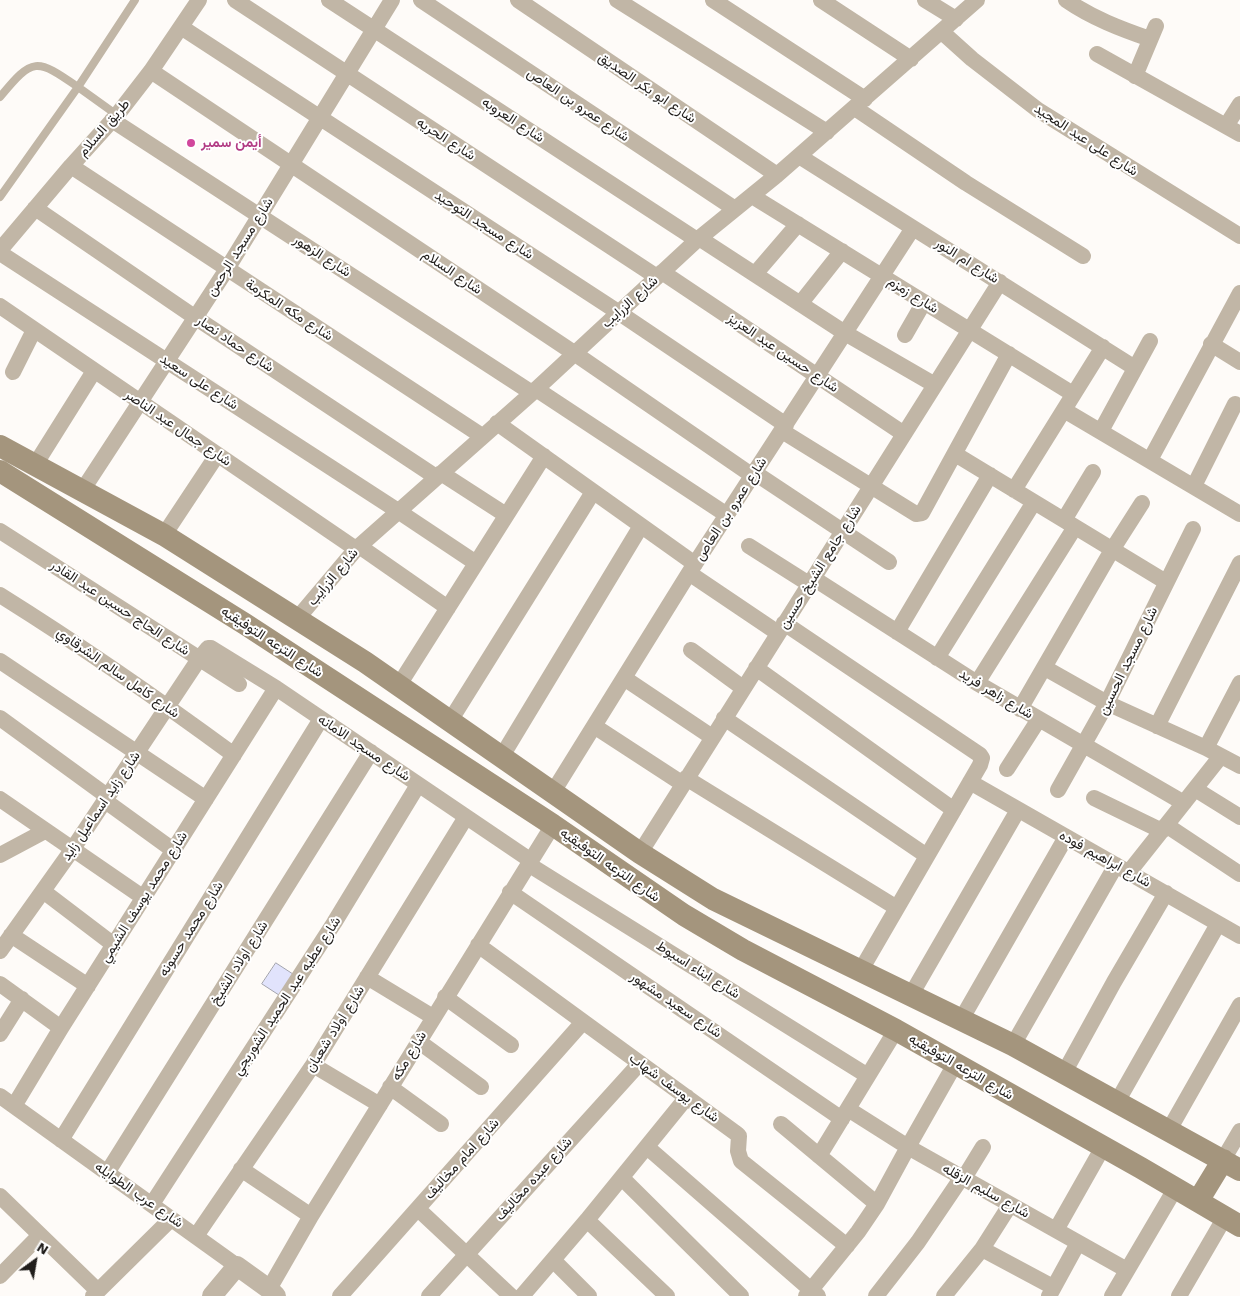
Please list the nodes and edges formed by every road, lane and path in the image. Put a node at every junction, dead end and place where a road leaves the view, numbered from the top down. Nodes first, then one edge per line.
1 (135, 0) edge
2 (199, 0) edge
3 (235, 0) edge
4 (329, 0) edge
5 (392, 0) edge
6 (421, 0) edge
7 (518, 0) edge
8 (617, 0) edge
9 (714, 0) edge
10 (821, 0) edge
11 (925, 0) edge
12 (977, 0) edge
13 (1066, 0) edge
14 (956, 19) junction
15 (181, 27) junction
16 (374, 30) junction
17 (942, 32) junction
18 (1097, 54) dead end
19 (911, 59) junction
20 (150, 71) junction
21 (347, 74) junction
22 (1135, 76) junction
23 (78, 87) junction
24 (0, 97) edge
25 (860, 103) junction
26 (1240, 104) edge
27 (115, 118) junction
28 (319, 118) junction
29 (1226, 126) junction
30 (827, 132) junction
31 (1240, 134) edge
32 (799, 156) junction
33 (291, 165) junction
34 (71, 166) junction
35 (777, 175) junction
36 (752, 196) junction
37 (0, 197) edge
38 (35, 208) junction
39 (735, 209) junction
40 (260, 216) junction
41 (798, 224) junction
42 (913, 228) junction
43 (1240, 236) edge
44 (698, 239) junction
45 (842, 251) junction
46 (0, 252) edge
47 (1083, 256) dead end
48 (227, 269) junction
49 (755, 274) junction
50 (659, 275) junction
51 (882, 276) junction
52 (1000, 282) junction
53 (1239, 299) edge
54 (924, 302) junction
55 (800, 304) junction
56 (0, 306) edge
57 (618, 312) junction
58 (196, 318) junction
59 (34, 330) junction
60 (970, 330) junction
61 (845, 333) junction
62 (904, 335) dead end
63 (1150, 341) dead end
64 (1211, 344) junction
65 (1103, 347) junction
66 (574, 353) junction
67 (1009, 354) junction
68 (167, 362) junction
69 (1240, 362) edge
70 (1135, 368) junction
71 (94, 370) junction
72 (13, 372) dead end
73 (818, 376) junction
74 (935, 385) junction
75 (534, 391) junction
76 (1073, 394) junction
77 (141, 402) junction
78 (1235, 404) dead end
79 (1064, 410) junction
80 (497, 424) junction
81 (784, 428) junction
82 (1100, 431) junction
83 (904, 434) junction
84 (482, 436) junction
85 (0, 446) edge
86 (955, 454) junction
87 (217, 455) junction
88 (544, 456) junction
89 (1150, 460) junction
90 (35, 465) junction
91 (1093, 472) dead end
92 (754, 474) junction
93 (439, 475) junction
94 (990, 475) junction
95 (5, 477) edge
96 (1194, 486) junction
97 (871, 487) junction
98 (1014, 490) junction
99 (82, 491) junction
100 (593, 492) junction
101 (1034, 502) junction
102 (1142, 503) dead end
103 (398, 511) junction
104 (1240, 514) edge
105 (727, 515) junction
106 (506, 516) junction
107 (1070, 524) junction
108 (642, 526) junction
109 (1193, 529) dead end
110 (0, 531) edge
111 (842, 531) junction
112 (164, 535) junction
113 (749, 546) dead end
114 (357, 548) junction
115 (1112, 550) junction
116 (889, 562) dead end
117 (476, 563) junction
118 (1240, 563) edge
119 (692, 569) junction
120 (811, 581) junction
121 (1166, 582) junction
122 (0, 595) edge
123 (448, 608) junction
124 (297, 619) junction
125 (781, 628) junction
126 (897, 632) junction
127 (691, 650) dead end
128 (938, 658) junction
129 (199, 659) junction
130 (0, 661) edge
131 (756, 668) junction
132 (1045, 668) junction
133 (624, 678) junction
134 (977, 683) junction
135 (1240, 683) edge
136 (240, 684) dead end
137 (399, 685) junction
138 (276, 688) junction
139 (743, 688) junction
140 (1107, 704) junction
141 (168, 706) junction
142 (1020, 708) junction
143 (0, 718) edge
144 (724, 718) junction
145 (321, 719) junction
146 (1039, 719) junction
147 (450, 721) junction
148 (594, 726) junction
149 (1157, 726) junction
150 (712, 737) junction
151 (1084, 745) junction
152 (1206, 748) junction
153 (137, 752) junction
154 (371, 752) junction
155 (234, 755) junction
156 (502, 756) junction
157 (1221, 756) junction
158 (1240, 766) edge
159 (1007, 769) dead end
160 (684, 781) junction
161 (970, 782) junction
162 (418, 785) junction
163 (1195, 789) junction
164 (1058, 790) dead end
165 (553, 792) junction
166 (106, 798) junction
167 (1094, 798) dead end
168 (0, 799) edge
169 (206, 799) junction
170 (1184, 803) junction
171 (954, 810) junction
172 (1018, 810) junction
173 (466, 817) junction
174 (1240, 817) edge
175 (553, 825) junction
176 (1164, 828) junction
177 (45, 831) junction
178 (1066, 837) junction
179 (72, 850) junction
180 (173, 850) junction
181 (640, 853) junction
182 (0, 855) edge
183 (927, 856) junction
184 (529, 862) junction
185 (1122, 869) junction
186 (1240, 874) edge
187 (43, 890) junction
188 (510, 892) junction
189 (1166, 893) junction
190 (144, 898) junction
191 (897, 908) junction
192 (1218, 924) junction
193 (11, 935) junction
194 (1240, 936) edge
195 (478, 944) junction
196 (114, 945) junction
197 (0, 951) edge
198 (861, 970) junction
199 (368, 977) junction
200 (0, 984) edge
201 (88, 986) junction
202 (911, 995) junction
203 (445, 997) junction
204 (22, 999) junction
205 (1240, 1005) edge
206 (433, 1017) junction
207 (961, 1020) junction
208 (583, 1022) junction
209 (61, 1028) junction
210 (896, 1030) junction
211 (0, 1034) edge
212 (418, 1041) junction
213 (511, 1045) dead end
214 (1013, 1045) junction
215 (640, 1063) junction
216 (313, 1064) junction
217 (955, 1064) junction
218 (1064, 1073) junction
219 (868, 1076) junction
220 (390, 1087) junction
221 (481, 1087) dead end
222 (686, 1097) junction
223 (5, 1101) edge
224 (1117, 1102) junction
225 (380, 1105) junction
226 (845, 1114) junction
227 (441, 1124) dead end
228 (780, 1124) dead end
229 (1169, 1130) junction
230 (1240, 1131) edge
231 (61, 1140) junction
232 (908, 1146) junction
233 (646, 1147) junction
234 (983, 1147) dead end
235 (1103, 1147) junction
236 (819, 1156) junction
237 (1231, 1165) edge
238 (241, 1169) junction
239 (107, 1172) junction
240 (622, 1178) junction
241 (963, 1178) junction
242 (1175, 1189) junction
243 (1198, 1201) junction
244 (152, 1204) junction
245 (877, 1204) junction
246 (1010, 1204) junction
247 (3, 1206) edge
248 (418, 1209) junction
249 (310, 1216) junction
250 (172, 1219) junction
251 (588, 1220) junction
252 (1232, 1221) edge
253 (1056, 1230) junction
254 (40, 1235) junction
255 (196, 1236) junction
256 (1078, 1243) junction
257 (846, 1246) junction
258 (982, 1250) junction
259 (467, 1254) junction
260 (553, 1260) junction
261 (237, 1266) junction
262 (1127, 1270) junction
263 (0, 1276) edge
264 (1051, 1292) edge
265 (95, 1294) edge
266 (270, 1294) edge
267 (812, 1294) edge
268 (949, 1295) edge
269 (212, 1296) edge
270 (340, 1296) edge
271 (429, 1296) edge
272 (511, 1296) edge
273 (522, 1296) edge
274 (590, 1296) edge
275 (667, 1296) edge
276 (741, 1296) edge
277 (876, 1296) edge
278 (1112, 1296) edge
279 (1179, 1296) edge

1 - 23 lane
2 - 15 street, طريق السلام
3 - 21 street, شارع الحريه
4 - 16 street, شارع العروبه
5 - 16 street, شارع مسجد الرحمن
6 - 39 street, شارع عمرو بن العاص
7 - 35 street, شارع ابو بكر الصديق
8 - 30 street
9 - 25 street
10 - 19 street
11 - 14 street
12 - 14 street, شارع الزرايب
13 - 22 street
14 - 17 street, شارع الزرايب
15 - 20 street, طريق السلام
15 - 28 street, شارع مسجد التوحيد
16 - 21 street, شارع مسجد الرحمن
16 - 44 street, شارع العروبه
17 - 19 street, شارع الزرايب
17 - 43 street, شارع على عبد المجيد
18 - 22 street
19 - 25 street, شارع الزرايب
20 - 27 street, طريق السلام
20 - 33 street, شارع السلام
21 - 28 street, شارع مسجد الرحمن
21 - 50 street, شارع الحريه
22 - 29 street
23 - 24 lane
23 - 27 lane
23 - 37 lane
25 - 30 street, شارع الزرايب
25 - 47 street
26 - 29 street
27 - 34 street, طريق السلام
27 - 40 street, شارع الزهور
28 - 33 street, شارع مسجد الرحمن
28 - 57 street, شارع مسجد التوحيد
29 - 31 street
30 - 32 street, شارع الزرايب
32 - 35 street, شارع الزرايب
32 - 42 street, شارع ام النور
33 - 40 street, شارع مسجد الرحمن
33 - 66 street, شارع السلام
34 - 38 street, طريق السلام
34 - 48 street, شارع مكه المكرمة
35 - 36 street, شارع الزرايب
36 - 39 street, شارع الزرايب
36 - 41 street, شارع زمزم
38 - 46 street, طريق السلام
38 - 58 street, شارع حماد نصار
39 - 44 street, شارع الزرايب
40 - 48 street, شارع مسجد الرحمن
40 - 75 street, شارع الزهور
41 - 45 street, شارع زمزم
41 - 49 street
42 - 51 street, شارع عمرو بن العاص
42 - 52 street, شارع ام النور
44 - 49 street, شارع العروبه
44 - 50 street, شارع الزرايب
45 - 51 street, شارع زمزم
45 - 55 street
46 - 68 street, شارع على سعيد
48 - 58 street, شارع مسجد الرحمن
48 - 84 street, شارع مكه المكرمة
49 - 55 street, شارع العروبه
50 - 57 street, شارع الزرايب
50 - 73 street, شارع حسين عبد العزيز
51 - 54 street, شارع زمزم
51 - 61 street, شارع عمرو بن العاص
52 - 60 street, شارع جامع الشيخ حسين
52 - 65 street, شارع ام النور
53 - 64 street
54 - 60 street, شارع زمزم
54 - 62 street
55 - 61 street, شارع العروبه
56 - 59 street, شارع جمال عبد الناصر
57 - 66 street, شارع الزرايب
57 - 81 street, شارع مسجد التوحيد
58 - 68 street, شارع مسجد الرحمن
58 - 93 street, شارع حماد نصار
59 - 71 street, شارع جمال عبد الناصر
59 - 72 street
60 - 67 street, شارع زمزم
60 - 74 street, شارع جامع الشيخ حسين
61 - 73 street, شارع عمرو بن العاص
61 - 74 street, شارع العروبه
63 - 70 street
64 - 69 street
64 - 89 street
65 - 70 street, شارع ام النور
65 - 76 street
66 - 75 street, شارع الزرايب
66 - 92 street, شارع السلام
67 - 76 street, شارع زمزم
67 - 86 street
68 - 77 street, شارع مسجد الرحمن
68 - 103 street, شارع على سعيد
70 - 82 street
71 - 77 street, شارع جمال عبد الناصر
71 - 90 street
73 - 81 street, شارع عمرو بن العاص
73 - 83 street, شارع حسين عبد العزيز
74 - 83 street, شارع جامع الشيخ حسين
75 - 80 street, شارع الزرايب
75 - 105 street, شارع الزهور
76 - 79 street
77 - 87 street, شارع جمال عبد الناصر
77 - 99 street, شارع مسجد الرحمن
78 - 96 street
79 - 82 street
79 - 98 street
80 - 84 street, شارع الزرايب
80 - 88 street
81 - 92 street, شارع عمرو بن العاص
81 - 97 street, شارع مسجد التوحيد
82 - 89 street
83 - 97 street, شارع جامع الشيخ حسين
84 - 93 street, شارع الزرايب
85 - 90 main road, شارع الترعه التوفيقيه
86 - 94 street
86 - 97 street, شارع مسجد التوحيد
87 - 112 street
87 - 114 street, شارع جمال عبد الناصر
88 - 100 street
88 - 106 street
89 - 96 street
90 - 99 main road, شارع الترعه التوفيقيه
91 - 107 street
92 - 105 street, شارع عمرو بن العاص
92 - 111 street
93 - 103 street, شارع الزرايب
93 - 106 street, شارع حماد نصار
94 - 98 street
94 - 126 street
95 - 175 main road, شارع الترعه التوفيقيه
96 - 104 street
97 - 111 street, شارع جامع الشيخ حسين
98 - 101 street
99 - 112 main road, شارع الترعه التوفيقيه
100 - 108 street
100 - 147 street
101 - 107 street
101 - 128 street
102 - 115 street
103 - 114 street, شارع الزرايب
103 - 117 street, شارع على سعيد
105 - 119 street, شارع عمرو بن العاص
106 - 117 street
107 - 115 street
107 - 134 street
108 - 119 street
108 - 156 street
109 - 121 street, شارع مسجد الحسين
110 - 129 street, شارع الحاج حسين عبد القادر
111 - 116 street
111 - 120 street, شارع جامع الشيخ حسين
112 - 124 main road, شارع الترعه التوفيقيه
113 - 120 street, شارع زاهر فريد
114 - 123 street, شارع جمال عبد الناصر
114 - 124 street, شارع الزرايب
115 - 121 street
115 - 132 street
117 - 123 street
118 - 149 street
119 - 125 street
119 - 133 street, شارع عمرو بن العاص
120 - 125 street, شارع جامع الشيخ حسين
120 - 126 street, شارع زاهر فريد
121 - 140 street, شارع مسجد الحسين
122 - 141 street, شارع كامل سالم الشرقاوي
123 - 137 street
124 - 137 main road, شارع الترعه التوفيقيه
125 - 131 street, شارع جامع الشيخ حسين
125 - 161 street
126 - 128 street, شارع زاهر فريد
127 - 139 street
128 - 134 street, شارع زاهر فريد
129 - 136 street, شارع الحاج حسين عبد القادر
129 - 138 street, شارع مسجد الامانه
129 - 141 street, شارع زايد اسماعيل زايد
130 - 153 street
131 - 139 street, شارع جامع الشيخ حسين
131 - 171 street
132 - 140 street
132 - 142 street
133 - 148 street, شارع عمرو بن العاص
133 - 150 street
134 - 142 street, شارع زاهر فريد
135 - 152 street
137 - 147 main road, شارع الترعه التوفيقيه
138 - 145 street, شارع مسجد الامانه
138 - 155 street, شارع محمد يوسف الشيمي
139 - 144 street, شارع جامع الشيخ حسين
140 - 149 street
140 - 151 street, شارع مسجد الحسين
141 - 153 street, شارع زايد اسماعيل زايد
141 - 155 street, شارع كامل سالم الشرقاوي
142 - 146 street, شارع زاهر فريد
143 - 166 street
144 - 150 street, شارع جامع الشيخ حسين
144 - 183 street
145 - 154 street, شارع مسجد الامانه
145 - 231 street, شارع محمد حسونه
146 - 151 street, شارع زاهر فريد
146 - 159 street
147 - 156 main road, شارع الترعه التوفيقيه
148 - 160 street
148 - 165 street, شارع عمرو بن العاص
149 - 152 street
150 - 160 street, شارع جامع الشيخ حسين
151 - 164 street, شارع مسجد الحسين
151 - 170 street, شارع زاهر فريد
152 - 157 street
153 - 166 street, شارع زايد اسماعيل زايد
153 - 169 street
154 - 162 street, شارع مسجد الامانه
154 - 239 street, شارع اولاد الشيخ
155 - 169 street, شارع محمد يوسف الشيمي
156 - 165 main road, شارع الترعه التوفيقيه
157 - 158 street
157 - 163 street
160 - 181 street, شارع جامع الشيخ حسين
160 - 191 street
161 - 171 street
161 - 172 street, شارع ابراهيم فوده
162 - 173 street, شارع مسجد الامانه
162 - 244 street, شارع عطيه عبد الحميد الشوربجي
163 - 170 street
163 - 174 street
165 - 181 main road, شارع الترعه التوفيقيه
166 - 179 street, شارع زايد اسماعيل زايد
166 - 180 street
167 - 176 street
168 - 177 street
169 - 180 street, شارع محمد يوسف الشيمي
170 - 176 street
171 - 183 street
172 - 178 street, شارع ابراهيم فوده
172 - 202 street
173 - 184 street, شارع مسجد الامانه
173 - 199 street, شارع اولاد شعبان
175 - 184 street, شارع مكه
175 - 210 main road, شارع الترعه التوفيقيه
176 - 185 street
176 - 186 street
177 - 179 street
177 - 182 street
178 - 185 street, شارع ابراهيم فوده
178 - 207 street
179 - 187 street, شارع زايد اسماعيل زايد
179 - 190 street
180 - 190 street, شارع محمد يوسف الشيمي
181 - 198 main road, شارع الترعه التوفيقيه
183 - 191 street
184 - 188 street, شارع مكه
184 - 219 street, شارع ابناء اسيوط
185 - 189 street, شارع ابراهيم فوده
185 - 214 street
187 - 193 street, شارع زايد اسماعيل زايد
187 - 196 street
188 - 195 street, شارع مكه
188 - 226 street, شارع سعيد مشهور
189 - 192 street, شارع ابراهيم فوده
189 - 218 street
190 - 196 street, شارع محمد يوسف الشيمي
191 - 198 street
192 - 194 street, شارع ابراهيم فوده
192 - 224 street
193 - 197 street, شارع زايد اسماعيل زايد
193 - 201 street
195 - 203 street, شارع مكه
195 - 208 street, شارع يوسف شهاب
196 - 201 street, شارع محمد يوسف الشيمي
198 - 202 main road, شارع الترعه التوفيقيه
199 - 206 street
199 - 216 street, شارع اولاد شعبان
200 - 204 street
201 - 209 street, شارع محمد يوسف الشيمي
202 - 207 main road, شارع الترعه التوفيقيه
203 - 206 street, شارع مكه
203 - 213 street
204 - 209 street
204 - 211 street
205 - 229 street
206 - 212 street, شارع مكه
207 - 214 main road, شارع الترعه التوفيقيه
208 - 215 street, شارع يوسف شهاب
208 - 248 street, شارع امام مخاليف
209 - 223 street, شارع محمد يوسف الشيمي
210 - 217 main road, شارع الترعه التوفيقيه
210 - 219 street
212 - 220 street, شارع مكه
212 - 221 street
214 - 218 main road, شارع الترعه التوفيقيه
215 - 222 street, شارع يوسف شهاب
215 - 259 street, شارع عبده مخاليف
216 - 225 street
216 - 238 street, شارع اولاد شعبان
217 - 232 street
217 - 235 main road, شارع الترعه التوفيقيه
218 - 224 main road, شارع الترعه التوفيقيه
219 - 226 street
220 - 225 street, شارع مكه
220 - 227 street
222 - 233 street
222 - 257 street, شارع يوسف شهاب
223 - 231 street, شارع عرب الطوايله
224 - 229 main road, شارع الترعه التوفيقيه
225 - 249 street, شارع مكه
226 - 232 street, شارع سليم الزقله
226 - 236 street
228 - 236 street
229 - 237 main road, شارع الترعه التوفيقيه
230 - 237 street
231 - 239 street, شارع عرب الطوايله
232 - 241 street, شارع سليم الزقله
232 - 245 street
233 - 240 street
233 - 267 street
234 - 241 street
235 - 242 main road, شارع الترعه التوفيقيه
235 - 253 street
236 - 245 street
237 - 243 main road
238 - 249 street
238 - 255 street, شارع اولاد شعبان
239 - 244 street, شارع عرب الطوايله
240 - 251 street
240 - 276 street
241 - 246 street, شارع سليم الزقله
241 - 277 street
242 - 243 main road, شارع الترعه التوفيقيه
242 - 262 street
243 - 252 main road, شارع الترعه التوفيقيه
244 - 250 street, شارع عرب الطوايله
245 - 257 street
246 - 253 street, شارع سليم الزقله
246 - 258 street
247 - 254 street
248 - 259 street
248 - 270 street, شارع امام مخاليف
249 - 266 street, شارع مكه
250 - 255 street, شارع عرب الطوايله
250 - 265 street
251 - 260 street
251 - 275 street
252 - 279 street
253 - 256 street, شارع سليم الزقله
254 - 263 street
254 - 265 street
255 - 261 street, شارع عرب الطوايله
256 - 262 street, شارع سليم الزقله
256 - 264 street
257 - 267 street
258 - 264 street
258 - 268 street
259 - 271 street, شارع عبده مخاليف
259 - 272 street
260 - 273 street
260 - 274 street
261 - 266 street, شارع عرب الطوايله
261 - 269 street
262 - 278 street

